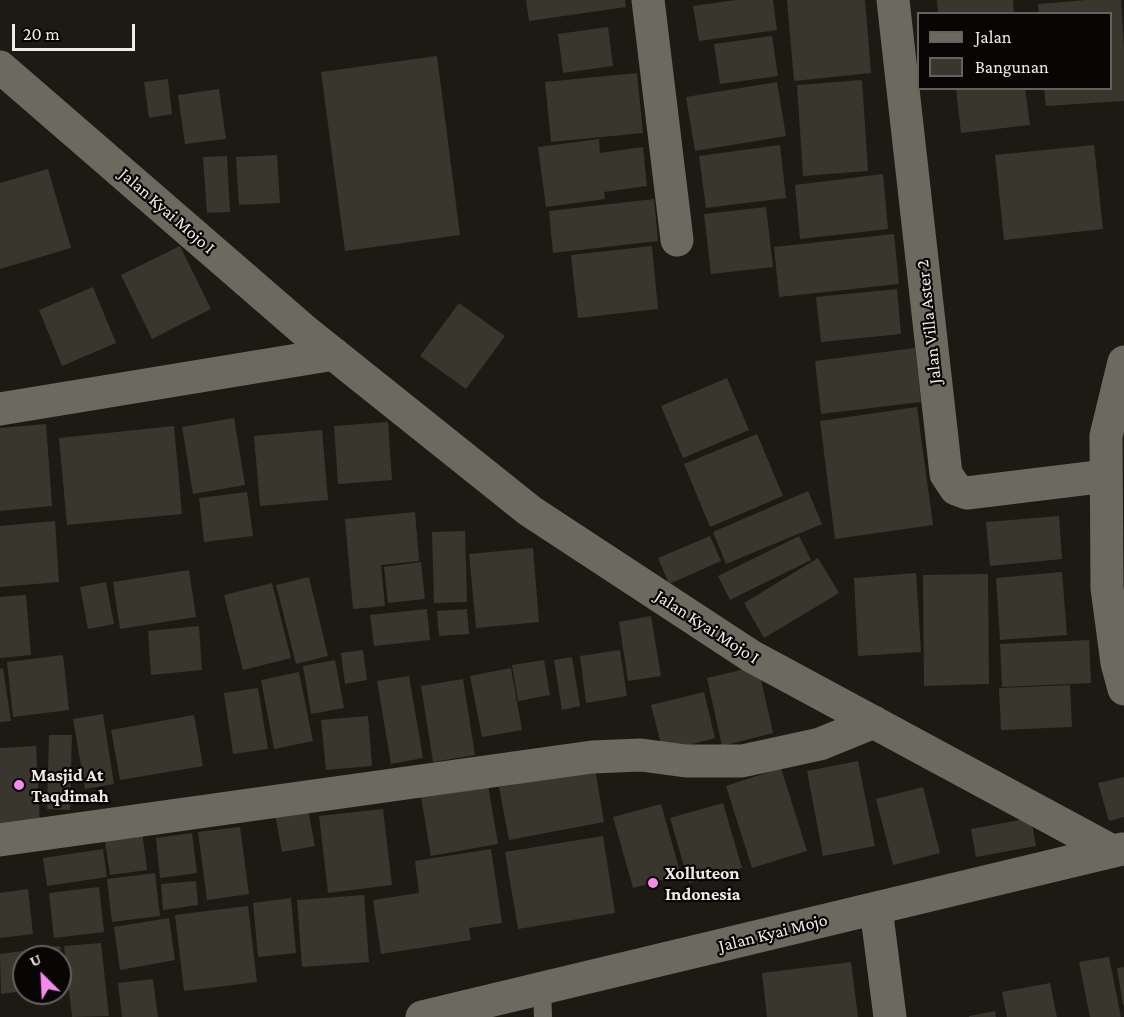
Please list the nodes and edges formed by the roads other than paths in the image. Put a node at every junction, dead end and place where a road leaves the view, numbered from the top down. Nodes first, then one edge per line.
1 (648, 0) edge
2 (893, 0) edge
3 (0, 67) edge
4 (677, 240) dead end
5 (334, 354) junction
6 (1124, 362) edge
7 (0, 409) edge
8 (1106, 476) junction
9 (1124, 689) edge
10 (874, 722) junction
11 (0, 840) edge
12 (1118, 850) edge
13 (876, 908) junction
14 (543, 1003) edge
15 (422, 1017) edge
16 (890, 1017) edge

1 - 4 street
2 - 8 street, Jalan Villa Aster 2
3 - 5 street, Jalan Kyai Mojo I
5 - 7 street
5 - 10 street, Jalan Kyai Mojo I
6 - 8 street
8 - 9 street
10 - 11 street
10 - 12 street, Jalan Kyai Mojo I
12 - 13 street, Jalan Kyai Mojo
13 - 14 street, Jalan Kyai Mojo
13 - 16 street
14 - 15 street, Jalan Kyai Mojo

